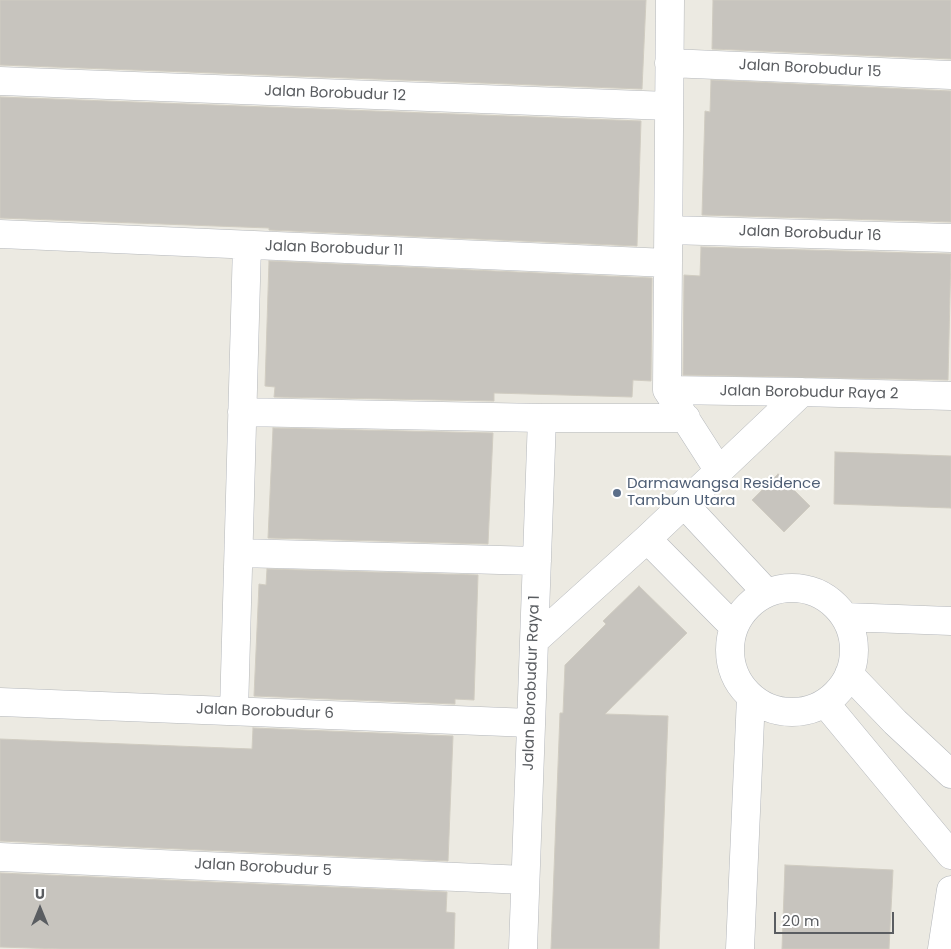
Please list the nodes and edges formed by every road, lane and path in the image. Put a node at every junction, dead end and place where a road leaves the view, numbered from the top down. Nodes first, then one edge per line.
1 (670, 0) edge
2 (669, 63) junction
3 (951, 75) edge
4 (0, 81) edge
5 (669, 106) junction
6 (669, 230) junction
7 (0, 234) edge
8 (951, 238) edge
9 (247, 245) junction
10 (668, 263) junction
11 (667, 390) junction
12 (802, 392) junction
13 (951, 396) edge
14 (242, 412) junction
15 (542, 418) junction
16 (686, 418) junction
17 (719, 472) junction
18 (684, 504) junction
19 (647, 540) junction
20 (239, 553) junction
21 (536, 561) junction
22 (767, 593) junction
23 (845, 617) junction
24 (951, 621) edge
25 (734, 627) junction
26 (534, 640) junction
27 (849, 674) junction
28 (751, 697) junction
29 (0, 702) edge
30 (825, 703) junction
31 (234, 711) junction
32 (531, 723) junction
33 (951, 774) edge
34 (951, 855) edge
35 (0, 857) edge
36 (525, 880) junction
37 (951, 890) edge
38 (523, 949) edge
39 (740, 949) edge
40 (942, 949) edge

1 - 2 street
2 - 3 street, Jalan Borobudur 15
2 - 5 street
4 - 5 street, Jalan Borobudur 12
5 - 6 street
6 - 8 street, Jalan Borobudur 16
6 - 10 street
7 - 9 street, Jalan Borobudur 11
9 - 10 street, Jalan Borobudur 11
9 - 14 street
10 - 11 street
11 - 12 street, Jalan Borobudur Raya 2
11 - 16 street
12 - 13 street, Jalan Borobudur Raya 2
12 - 17 street
14 - 15 street
14 - 20 street
15 - 16 street
15 - 21 street, Jalan Borobudur Raya 1
16 - 17 street
17 - 18 street
18 - 19 street
18 - 22 street
19 - 25 street
19 - 26 street
20 - 21 street
20 - 31 street
21 - 26 street, Jalan Borobudur Raya 1
22 - 23 street
22 - 25 street
23 - 24 street
23 - 27 street
25 - 28 street
26 - 32 street, Jalan Borobudur Raya 1
27 - 30 street
27 - 33 street
28 - 30 street
28 - 39 street
29 - 31 street, Jalan Borobudur 6
30 - 34 street
31 - 32 street, Jalan Borobudur 6
32 - 36 street, Jalan Borobudur Raya 1
35 - 36 street, Jalan Borobudur 5
36 - 38 street, Jalan Borobudur Raya 1
37 - 40 street

